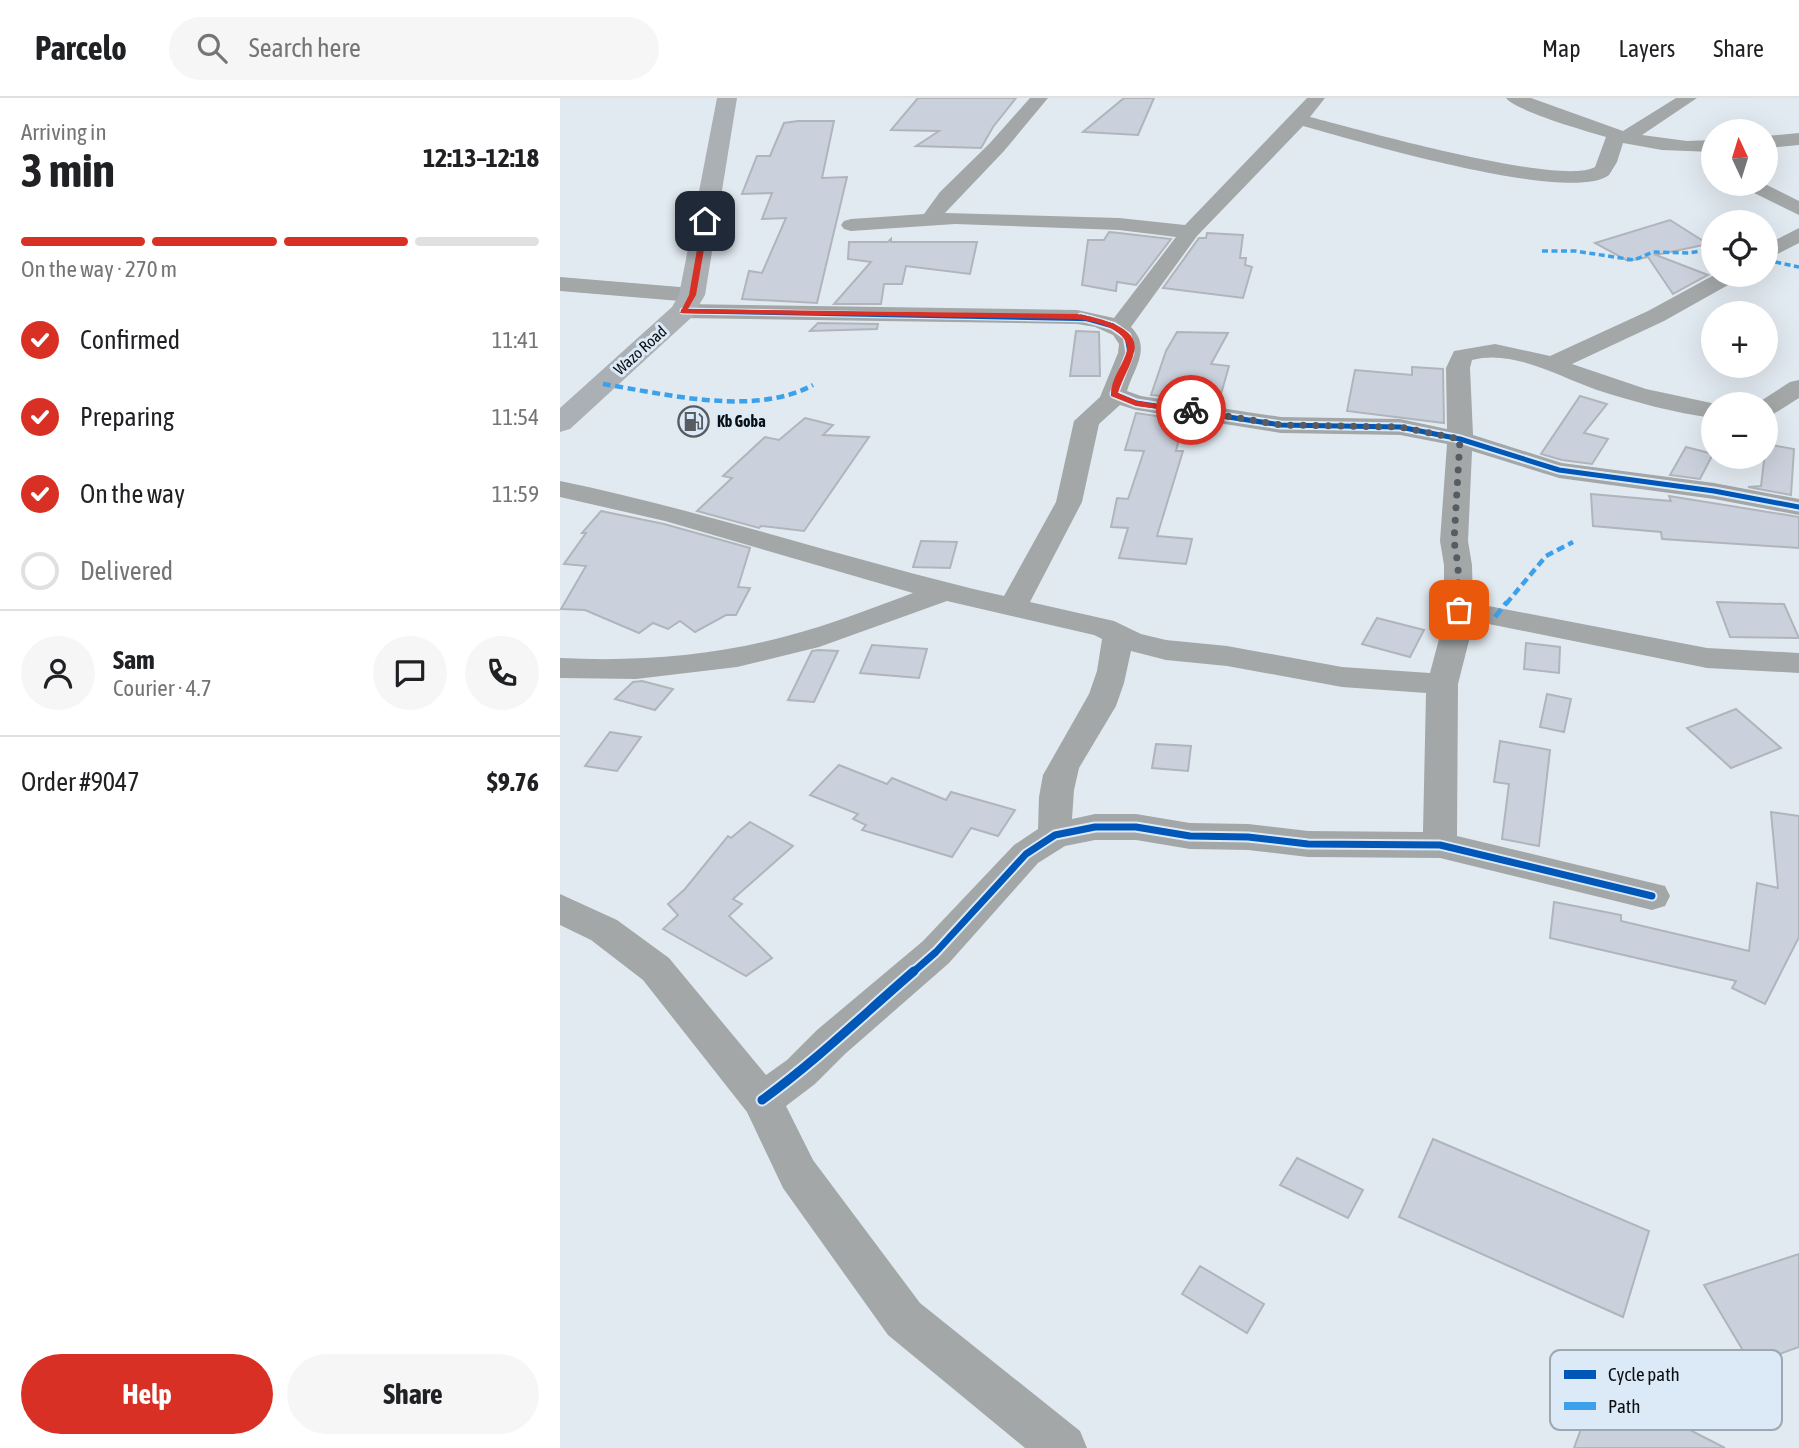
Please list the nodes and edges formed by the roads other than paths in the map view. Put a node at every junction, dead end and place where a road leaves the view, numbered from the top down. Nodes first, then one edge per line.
1 (727, 98) edge
2 (1039, 98) edge
3 (1315, 98) edge
4 (1515, 98) edge
5 (1688, 98) edge
6 (1299, 120) junction
7 (1620, 137) junction
8 (1799, 139) edge
9 (1778, 141) edge
10 (1679, 146) junction
11 (1701, 146) edge
12 (1701, 158) edge
13 (1774, 196) edge
14 (1799, 209) edge
15 (930, 218) junction
16 (851, 225) dead end
17 (1190, 232) junction
18 (1799, 234) edge
19 (1778, 247) edge
20 (560, 284) edge
21 (1708, 287) edge
22 (688, 303) junction
23 (1111, 325) junction
24 (1551, 365) junction
25 (1799, 387) edge
26 (1114, 394) junction
27 (1778, 401) edge
28 (1701, 409) edge
29 (1778, 410) edge
30 (1799, 413) edge
31 (560, 423) edge
32 (1460, 439) junction
33 (560, 489) edge
34 (1799, 507) edge
35 (945, 592) junction
36 (1013, 607) junction
37 (1459, 610) junction
38 (1117, 635) junction
39 (1799, 663) edge
40 (560, 668) edge
41 (1442, 684) junction
42 (1055, 835) junction
43 (1440, 845) junction
44 (1652, 896) dead end
45 (560, 908) edge
46 (762, 1100) junction
47 (1063, 1448) edge

1 - 22 main road
2 - 15 street
3 - 6 street
4 - 7 street
5 - 7 street
6 - 7 street
6 - 17 street
7 - 10 street
8 - 9 street
10 - 11 street
10 - 12 street
13 - 14 street
15 - 16 street
15 - 17 street
17 - 23 street
18 - 19 street
20 - 22 street
21 - 24 street
22 - 23 street
22 - 31 main road, Wazo Road
23 - 26 street
24 - 28 street
24 - 32 street
25 - 27 street
26 - 32 street
26 - 36 street
29 - 30 street
32 - 34 street
32 - 37 street
33 - 35 street
35 - 36 street
35 - 40 street
36 - 38 street
37 - 39 street
37 - 41 street
38 - 41 street
38 - 42 street
41 - 43 street
42 - 43 street
42 - 46 street
43 - 44 street
45 - 46 street
46 - 47 street

